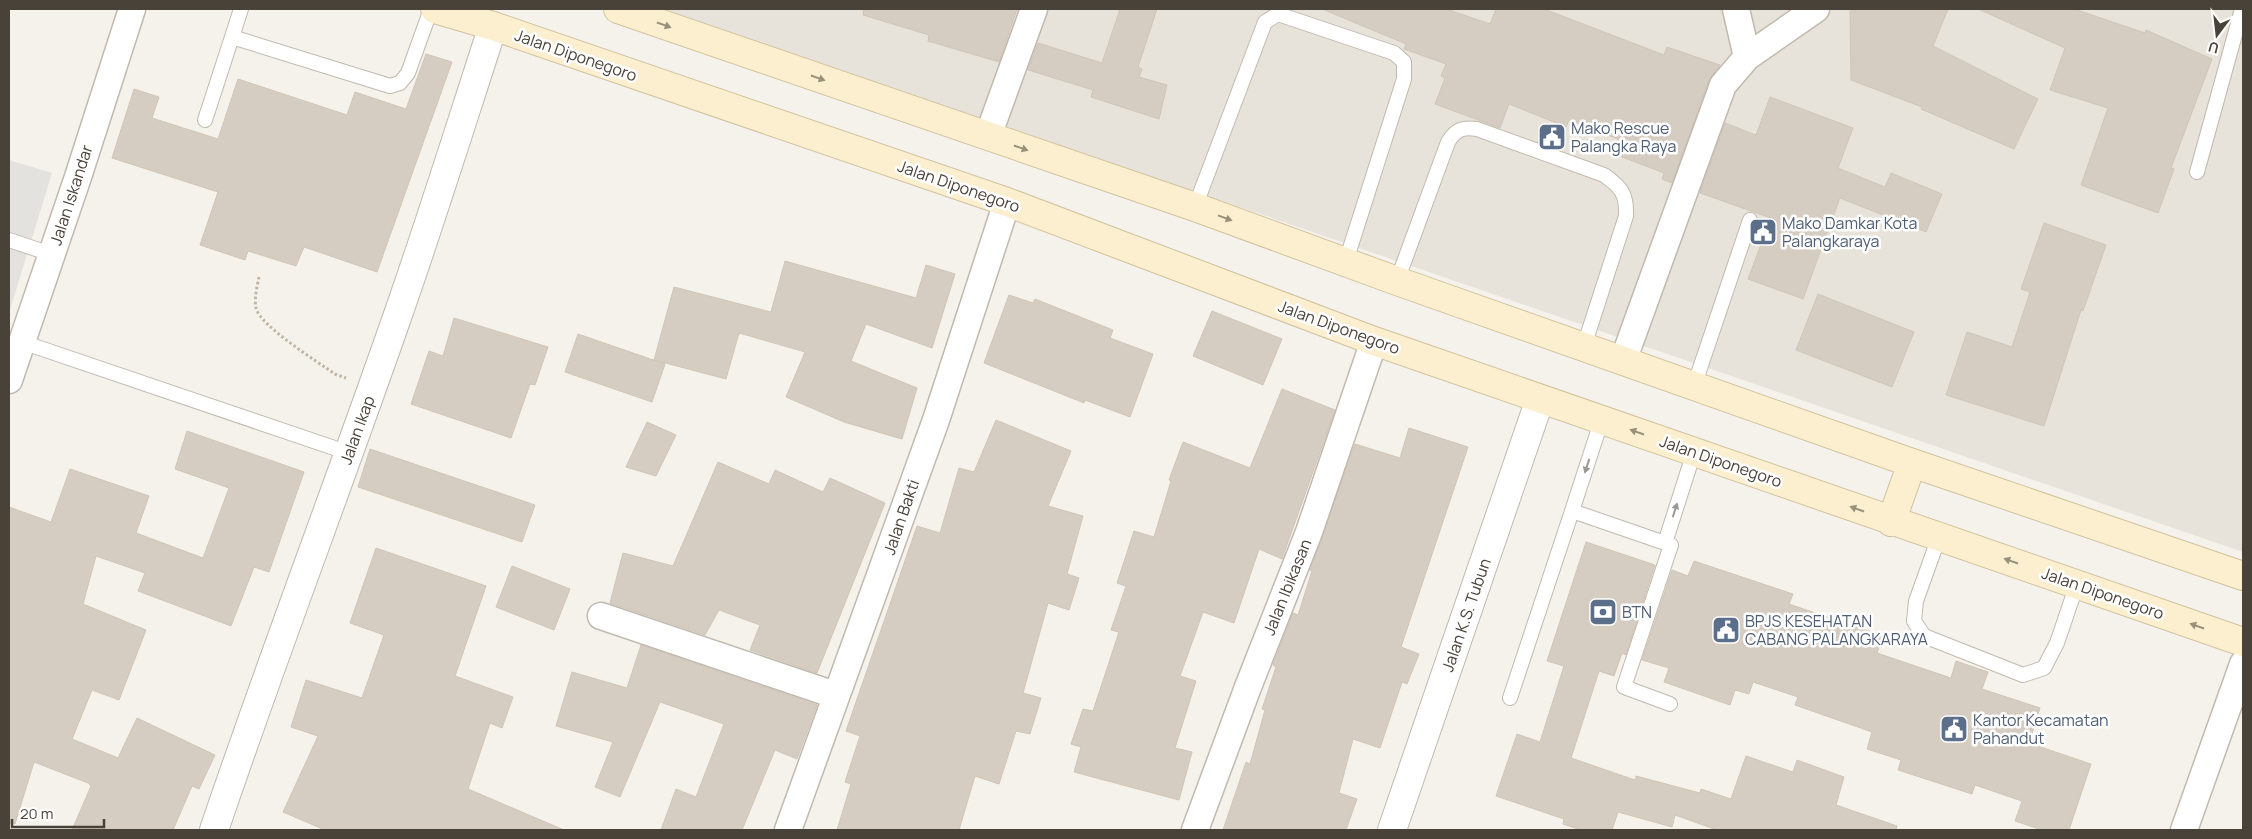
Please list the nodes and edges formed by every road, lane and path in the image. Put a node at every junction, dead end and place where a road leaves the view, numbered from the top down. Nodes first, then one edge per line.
1 (132, 9) edge
2 (241, 9) edge
3 (431, 9) edge
4 (435, 9) edge
5 (618, 9) edge
6 (1034, 9) edge
7 (1736, 9) edge
8 (1816, 9) edge
9 (2242, 9) edge
10 (493, 26) junction
11 (232, 37) junction
12 (1747, 57) junction
13 (205, 120) dead end
14 (988, 136) junction
15 (2197, 172) dead end
16 (1007, 202) junction
17 (1194, 207) junction
18 (1750, 220) dead end
19 (9, 240) edge
20 (51, 254) junction
21 (1346, 261) junction
22 (259, 277) dead end
23 (1397, 281) junction
24 (1374, 341) junction
25 (22, 342) junction
26 (1584, 346) junction
27 (1623, 361) junction
28 (9, 380) edge
29 (372, 386) junction
30 (1694, 386) junction
31 (1540, 399) junction
32 (1602, 419) junction
33 (1694, 452) junction
34 (349, 453) junction
35 (1912, 463) junction
36 (1572, 511) junction
37 (1891, 522) junction
38 (1939, 537) junction
39 (1665, 543) junction
40 (2243, 576) edge
41 (2077, 584) junction
42 (601, 616) dead end
43 (2243, 642) edge
44 (2243, 664) edge
45 (835, 695) junction
46 (1510, 698) dead end
47 (1670, 704) dead end
48 (214, 830) edge
49 (788, 830) edge
50 (1195, 830) edge
51 (1392, 830) edge
52 (2184, 830) edge

1 - 20 street, Jalan Iskandar
2 - 11 lane
3 - 11 lane
4 - 10 main road, Jalan Diponegoro
5 -> 14 main road
6 - 14 street
7 - 12 street
8 - 12 street
9 - 15 lane
10 - 16 main road, Jalan Diponegoro
10 - 29 street, Jalan Ikap
11 - 13 lane
12 - 27 street
14 -> 17 main road
16 - 24 main road, Jalan Diponegoro
16 - 45 street, Jalan Bakti
17 -> 21 main road
17 - 21 lane
18 - 30 lane
19 - 20 lane
20 - 25 street, Jalan Iskandar
21 - 23 main road
22 - 29 path
23 - 26 main road
23 - 26 lane
24 - 31 main road, Jalan Diponegoro
24 - 50 street, Jalan Ibikasan
25 - 28 street, Jalan Iskandar
25 - 34 lane
26 - 27 main road
27 - 30 main road
29 - 34 street, Jalan Ikap
30 - 35 main road
31 - 32 main road, Jalan Diponegoro
31 - 51 street, Jalan K.S. Tubun
33 -> 32 main road, Jalan Diponegoro
32 -> 36 lane
37 -> 33 main road, Jalan Diponegoro
39 -> 33 lane
34 - 48 street, Jalan Ikap
35 - 37 main road
35 - 40 main road
36 - 39 lane
36 - 46 lane
37 - 38 main road, Jalan Diponegoro
41 -> 38 main road, Jalan Diponegoro
38 - 41 lane
39 - 47 lane
43 -> 41 main road, Jalan Diponegoro
42 - 45 street
44 - 52 street
45 - 49 street, Jalan Bakti

